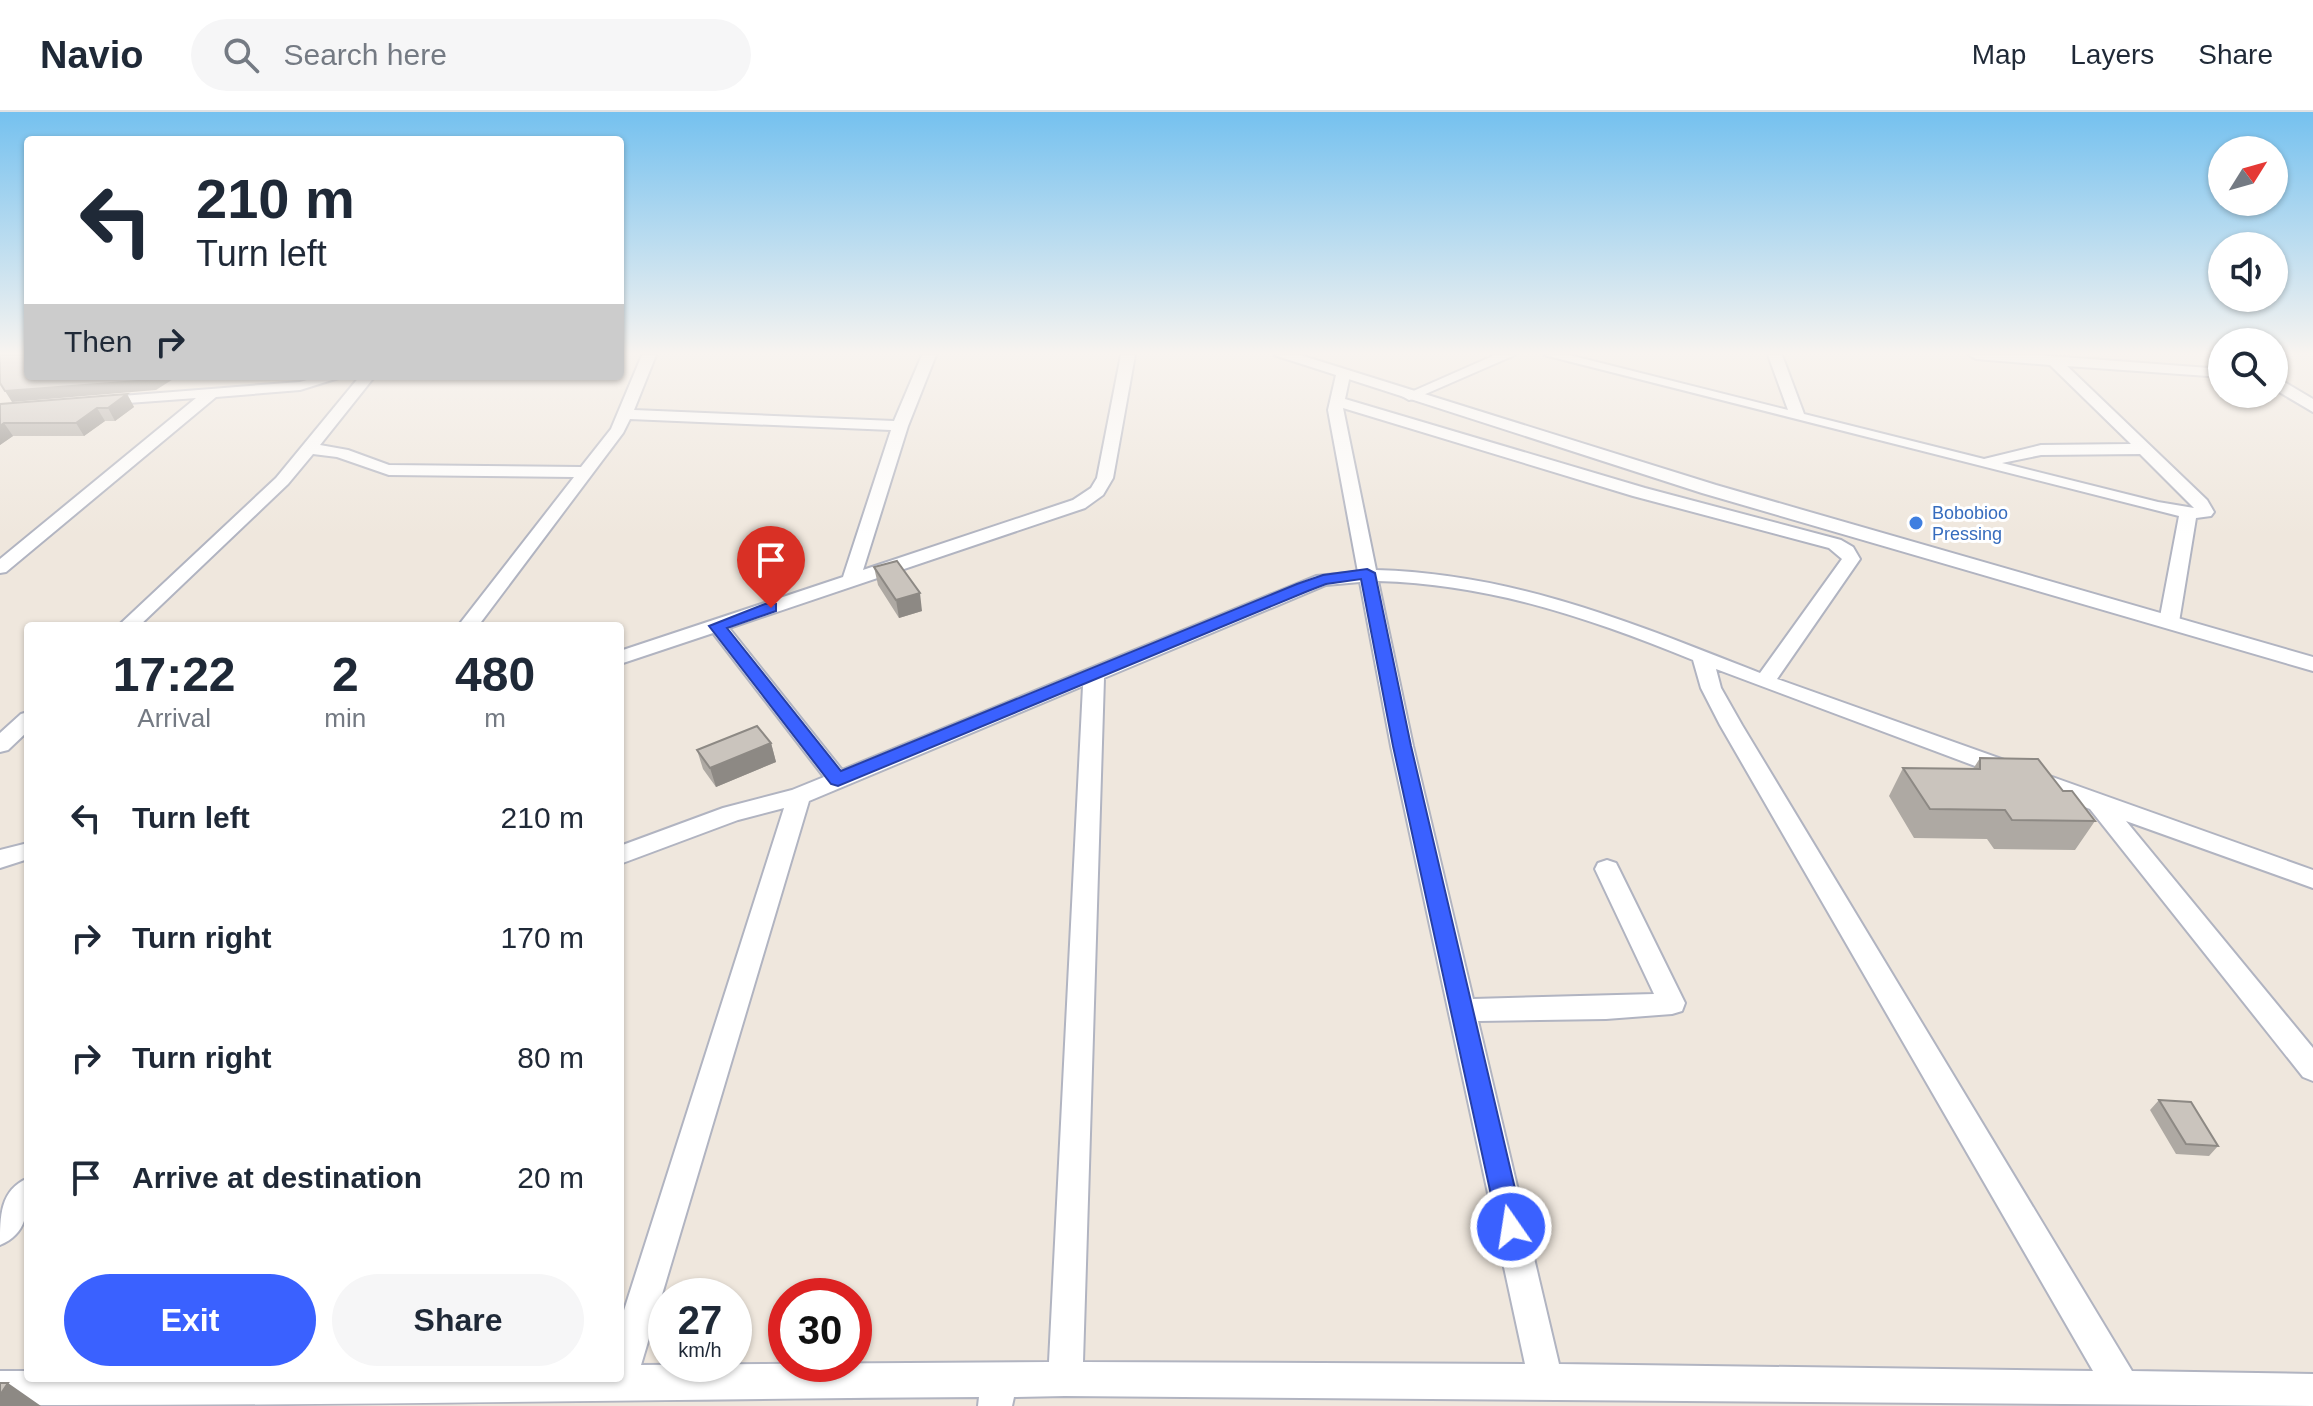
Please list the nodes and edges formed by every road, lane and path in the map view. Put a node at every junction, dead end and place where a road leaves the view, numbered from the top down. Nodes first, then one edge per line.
1 (185, 415) edge
2 (337, 415) edge
3 (624, 415) edge
4 (657, 415) edge
5 (904, 415) edge
6 (1117, 415) edge
7 (1336, 415) edge
8 (1385, 415) edge
9 (1472, 415) edge
10 (1792, 415) edge
11 (2110, 415) edge
12 (1798, 417) joint
13 (900, 426) junction
14 (310, 449) junction
15 (2145, 449) junction
16 (1985, 462) junction
17 (586, 472) junction
18 (2188, 513) junction
19 (0, 568) edge
20 (1367, 573) junction
21 (851, 580) junction
22 (132, 622) edge
23 (474, 622) edge
24 (2169, 622) junction
25 (717, 626) junction
26 (1702, 656) junction
27 (624, 657) edge
28 (2313, 664) edge
29 (1094, 672) junction
30 (1765, 681) junction
31 (24, 723) edge
32 (0, 745) edge
33 (838, 780) junction
34 (799, 796) junction
35 (2098, 803) junction
36 (24, 852) edge
37 (624, 854) edge
38 (0, 859) edge
39 (1607, 869) dead end
40 (2313, 879) edge
41 (1461, 1010) junction
42 (2313, 1069) edge
43 (24, 1197) edge
44 (0, 1230) edge
45 (624, 1363) edge
46 (624, 1379) edge
47 (1065, 1379) junction
48 (1546, 1381) junction
49 (579, 1382) edge
50 (141, 1384) edge
51 (0, 1388) edge
52 (2313, 1391) edge
53 (997, 1394) edge
54 (2129, 1398) edge
55 (340, 1400) edge

1 - 19 street
2 - 14 street
3 - 17 street
4 - 13 street
5 - 13 street
6 - 21 street
7 - 20 street
8 - 30 street
9 - 24 street
10 - 12 street
11 - 15 street
12 - 16 street
13 - 21 street
14 - 17 street
14 - 22 street
15 - 16 street
15 - 18 street
16 - 18 street
17 - 23 street
18 - 24 street
20 - 26 street
20 - 29 street
20 - 41 street
21 - 25 street
24 - 28 street
25 - 27 street
25 - 33 street
26 - 30 street
26 - 54 street
29 - 33 street
29 - 47 street
30 - 35 street
31 - 32 street
33 - 34 street
34 - 37 street
34 - 45 street
35 - 40 street
35 - 42 street
36 - 38 street
39 - 41 street
41 - 48 street
43 - 44 street
46 - 53 street
47 - 48 street
47 - 53 street
48 - 54 street
49 - 55 street
50 - 51 street
50 - 55 street
52 - 54 street

